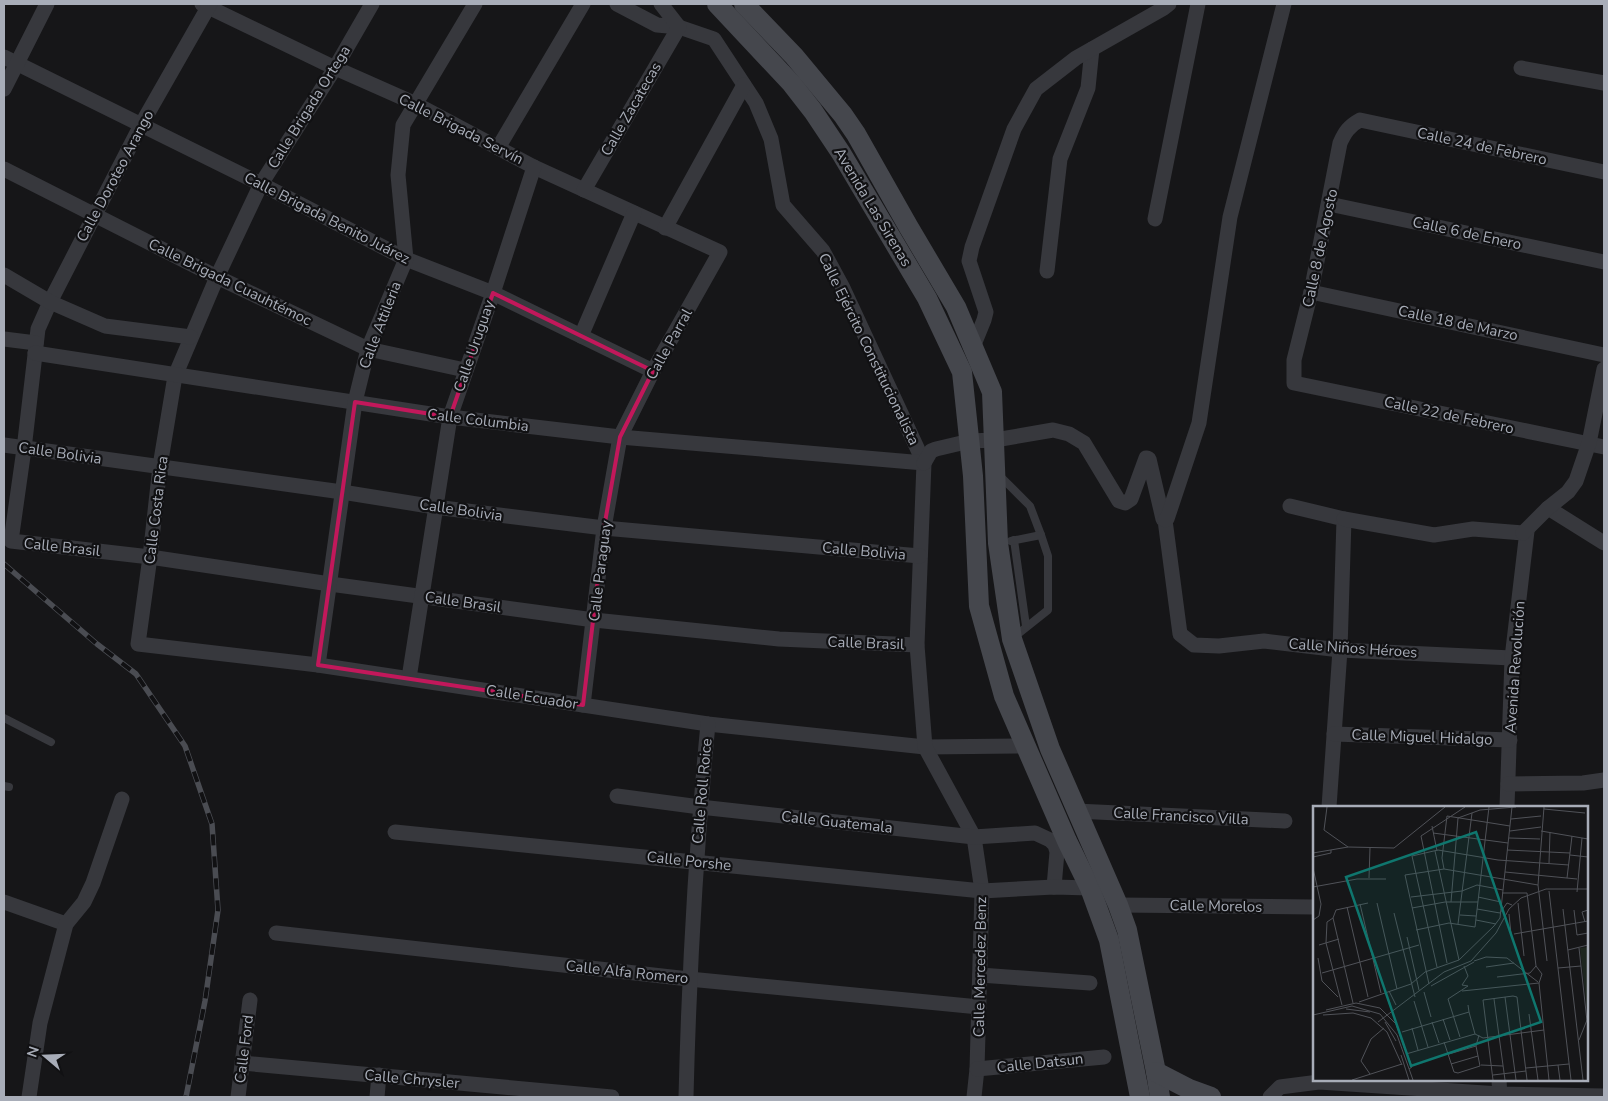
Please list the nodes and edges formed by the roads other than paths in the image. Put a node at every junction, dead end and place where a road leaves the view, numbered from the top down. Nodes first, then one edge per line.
1 (46, 4) edge
2 (372, 4) edge
3 (475, 4) edge
4 (583, 4) edge
5 (617, 4) edge
6 (660, 4) edge
7 (717, 4) edge
8 (744, 4) edge
9 (1169, 4) edge
10 (1198, 4) edge
11 (1284, 4) edge
12 (207, 5) edge
13 (679, 27) junction
14 (1092, 49) junction
15 (10, 60) edge
16 (335, 68) junction
17 (1521, 68) dead end
18 (1604, 83) edge
19 (744, 85) junction
20 (4, 89) edge
21 (414, 104) junction
22 (1360, 120) joint
23 (141, 125) junction
24 (498, 148) junction
25 (534, 167) junction
26 (4, 169) edge
27 (1604, 172) edge
28 (261, 184) junction
29 (584, 190) junction
30 (1329, 204) junction
31 (634, 213) junction
32 (94, 215) junction
33 (1155, 219) dead end
34 (665, 228) junction
35 (720, 252) joint
36 (406, 259) junction
37 (1604, 262) edge
38 (1047, 271) dead end
39 (4, 274) edge
40 (217, 277) junction
41 (1311, 292) junction
42 (493, 293) junction
43 (50, 302) junction
44 (191, 336) junction
45 (581, 336) junction
46 (4, 338) edge
47 (973, 347) junction
48 (36, 348) junction
49 (368, 349) junction
50 (1604, 355) edge
51 (1604, 369) edge
52 (465, 370) junction
53 (653, 371) junction
54 (175, 376) junction
55 (1294, 382) joint
56 (355, 402) junction
57 (450, 417) junction
58 (620, 437) junction
59 (995, 440) junction
60 (970, 441) junction
61 (1589, 443) junction
62 (4, 446) edge
63 (1604, 447) edge
64 (24, 449) junction
65 (924, 463) junction
66 (160, 466) junction
67 (995, 471) junction
68 (342, 492) junction
69 (1290, 506) dead end
70 (435, 507) junction
71 (1548, 508) junction
72 (1344, 519) junction
73 (1165, 520) junction
74 (604, 528) junction
75 (1524, 533) junction
76 (1041, 535) junction
77 (11, 541) joint
78 (1006, 541) junction
79 (1604, 543) edge
80 (920, 556) junction
81 (150, 557) junction
82 (330, 584) junction
83 (423, 597) junction
84 (594, 620) junction
85 (1019, 632) junction
86 (138, 644) joint
87 (917, 644) junction
88 (1340, 650) junction
89 (1512, 658) junction
90 (318, 665) junction
91 (409, 678) junction
92 (583, 705) junction
93 (4, 718) edge
94 (708, 724) junction
95 (1334, 734) junction
96 (1510, 740) junction
97 (51, 742) dead end
98 (1027, 746) junction
99 (925, 747) junction
100 (1604, 780) edge
101 (1508, 784) junction
102 (617, 796) dead end
103 (122, 799) dead end
104 (1329, 806) edge
105 (1508, 806) edge
106 (700, 807) junction
107 (1076, 811) junction
108 (1285, 821) dead end
109 (395, 832) dead end
110 (974, 837) junction
111 (1061, 843) junction
112 (696, 862) junction
113 (1054, 887) junction
114 (1090, 888) junction
115 (982, 891) junction
116 (4, 902) edge
117 (1118, 905) junction
118 (1313, 907) edge
119 (66, 924) junction
120 (276, 933) dead end
121 (980, 975) junction
122 (689, 979) junction
123 (1090, 983) dead end
124 (250, 1000) dead end
125 (979, 1007) junction
126 (1104, 1057) dead end
127 (242, 1063) junction
128 (977, 1069) junction
129 (1156, 1072) junction
130 (379, 1075) junction
131 (1319, 1081) edge
132 (1500, 1090) edge
133 (1139, 1094) edge
134 (1604, 1096) edge
135 (29, 1097) edge
136 (238, 1097) edge
137 (377, 1097) edge
138 (612, 1097) edge
139 (686, 1097) edge
140 (974, 1097) edge
141 (1160, 1097) edge
142 (1211, 1097) edge
143 (1270, 1097) edge

1 - 15 street
2 - 16 street, Calle Brigada Ortega
3 - 21 street, Calle Attileria
4 - 24 street
5 - 13 street, Calle Ejército Constitucionalista
6 - 13 street
7 - 60 main road, Avenida Las Sirenas
8 - 47 main road, Avenida Las Sirenas
9 - 14 street
10 - 33 street
11 - 73 street
12 - 16 street, Calle Brigada Servín
12 - 23 street, Calle Doroteo Arango
13 - 19 street, Calle Ejército Constitucionalista
13 - 29 street, Calle Zacatecas
14 - 38 street
14 - 47 street
15 - 20 street
15 - 23 street, Calle Brigada Benito Juárez
16 - 21 street, Calle Brigada Servín
16 - 28 street, Calle Brigada Ortega
17 - 18 street
19 - 34 street
19 - 65 street, Calle Ejército Constitucionalista
21 - 24 street, Calle Brigada Servín
21 - 36 street, Calle Attileria
22 - 27 street, Calle 24 de Febrero
22 - 30 street, Calle 8 de Agosto
23 - 28 street, Calle Brigada Benito Juárez
23 - 32 street, Calle Doroteo Arango
24 - 25 street, Calle Brigada Servín
25 - 29 street, Calle Brigada Servín
25 - 42 street, Calle Uruguay
26 - 32 street, Calle Brigada Cuauhtémoc
28 - 36 street, Calle Brigada Benito Juárez
28 - 40 street, Calle Brigada Ortega
29 - 31 street, Calle Brigada Servín
30 - 37 street, Calle 6 de Enero
30 - 41 street, Calle 8 de Agosto
31 - 34 street, Calle Brigada Servín
31 - 45 street
32 - 40 street, Calle Brigada Cuauhtémoc
32 - 43 street, Calle Doroteo Arango
34 - 35 street, Calle Brigada Servín
35 - 53 street, Calle Parral
36 - 42 street, Calle Brigada Benito Juárez
36 - 49 street, Calle Attileria
39 - 43 street
40 - 44 street, Calle Brigada Ortega
40 - 49 street, Calle Brigada Cuauhtémoc
41 - 50 street, Calle 18 de Marzo
41 - 55 street, Calle 8 de Agosto
42 - 45 street, Calle Brigada Benito Juárez
42 - 52 street, Calle Uruguay
43 - 44 street
43 - 48 street, Calle Doroteo Arango
44 - 54 street, Calle Brigada Ortega
45 - 53 street, Calle Brigada Benito Juárez
46 - 48 street, Calle Columbia
47 - 59 main road, Avenida Las Sirenas
48 - 54 street, Calle Columbia
48 - 64 street, Calle Doroteo Arango
49 - 52 street, Calle Brigada Cuauhtémoc
49 - 56 street, Calle Attileria
51 - 61 street
52 - 57 street, Calle Uruguay
53 - 58 street, Calle Parral
54 - 56 street, Calle Columbia
54 - 66 street, Calle Costa Rica
55 - 61 street, Calle 22 de Febrero
56 - 57 street, Calle Columbia
56 - 68 street, Calle Attileria
57 - 58 street, Calle Columbia
57 - 70 street, Calle Uruguay
58 - 65 street, Calle Columbia
58 - 74 street, Calle Paraguay
59 - 60 street
59 - 67 main road, Avenida Las Sirenas
59 - 73 street
60 - 65 street
60 - 98 main road, Avenida Las Sirenas
61 - 63 street, Calle 22 de Febrero
61 - 71 street
62 - 64 street, Calle Bolivia
64 - 66 street, Calle Bolivia
64 - 77 street, Calle Doroteo Arango
65 - 80 street
66 - 68 street, Calle Bolivia
66 - 81 street, Calle Costa Rica
67 - 76 lane
67 - 78 main road, Avenida Las Sirenas
68 - 70 street, Calle Bolivia
68 - 82 street, Calle Attileria
69 - 72 street
70 - 74 street, Calle Bolivia
70 - 83 street, Calle Uruguay
71 - 75 street
71 - 79 street
72 - 75 street
72 - 88 street
73 - 88 street, Calle Niños Héroes
74 - 80 street, Calle Bolivia
74 - 84 street, Calle Paraguay
75 - 89 street, Avenida Revolución
76 - 78 lane
76 - 85 lane
77 - 81 street, Calle Brasil
78 - 85 main road, Avenida Las Sirenas
80 - 87 street
81 - 82 street, Calle Brasil
81 - 86 street, Calle Costa Rica
82 - 83 street, Calle Brasil
82 - 90 street, Calle Attileria
83 - 84 street, Calle Brasil
83 - 91 street, Calle Uruguay
84 - 87 street, Calle Brasil
84 - 92 street, Calle Paraguay
85 - 107 main road, Avenida Las Sirenas
86 - 90 street, Calle Ecuador
87 - 99 street
88 - 89 street, Calle Niños Héroes
88 - 95 street
89 - 96 street, Avenida Revolución
90 - 91 street, Calle Ecuador
91 - 92 street, Calle Ecuador
92 - 94 street, Calle Ecuador
93 - 97 lane
94 - 99 street, Calle Ecuador
94 - 106 street, Calle Roll Roice
95 - 96 street, Calle Miguel Hidalgo
95 - 104 street
96 - 101 street, Avenida Revolución
98 - 99 street, Calle Ecuador
98 - 111 main road, Avenida Las Sirenas
99 - 110 street
100 - 101 street
101 - 105 street, Avenida Revolución
102 - 106 street, Calle Guatemala
103 - 119 street
106 - 110 street, Calle Guatemala
106 - 112 street, Calle Roll Roice
107 - 108 street, Calle Francisco Villa
107 - 117 main road, Avenida Las Sirenas
109 - 112 street, Calle Porshe
110 - 111 street, Calle Guatemala
110 - 115 street, Calle Mercedez Benz
111 - 113 street
111 - 114 main road, Avenida Las Sirenas
112 - 115 street, Calle Porshe
112 - 122 street, Calle Roll Roice
113 - 114 street, Calle Porshe
113 - 115 street, Calle Porshe
114 - 133 main road, Avenida Las Sirenas
115 - 121 street, Calle Mercedez Benz
116 - 119 street
117 - 118 street, Calle Morelos
117 - 129 main road, Avenida Las Sirenas
119 - 135 street
120 - 122 street, Calle Alfa Romero
121 - 123 street
121 - 125 street, Calle Mercedez Benz
122 - 125 street, Calle Alfa Romero
122 - 139 street, Calle Roll Roice
124 - 127 street, Calle Ford
125 - 128 street, Calle Mercedez Benz
126 - 128 street, Calle Datsun
127 - 130 street, Calle Chrysler
127 - 136 street, Calle Ford
128 - 140 street, Calle Mercedez Benz
129 - 141 main road, Avenida Las Sirenas
129 - 142 main road
130 - 137 street
130 - 138 street, Calle Chrysler
131 - 132 street
131 - 143 street
132 - 134 street

